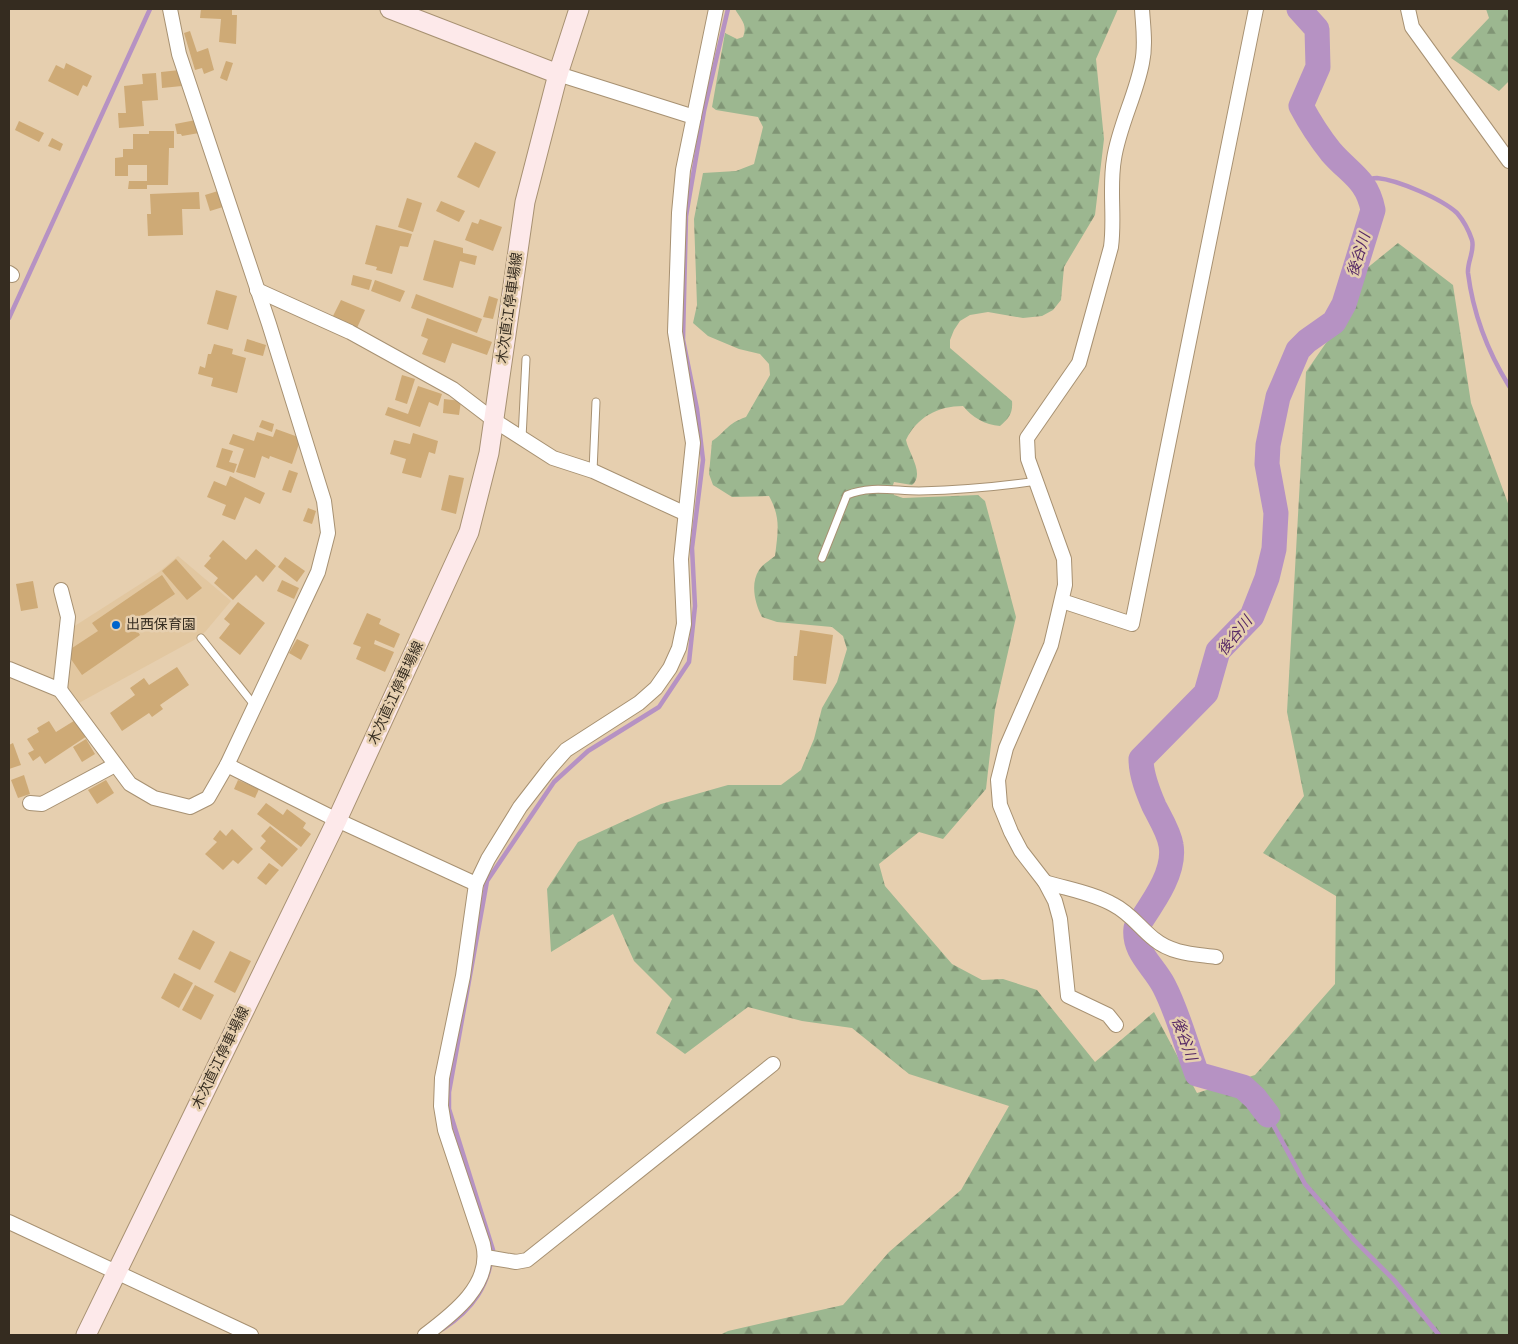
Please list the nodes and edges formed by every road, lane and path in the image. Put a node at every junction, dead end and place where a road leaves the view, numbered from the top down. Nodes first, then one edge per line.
1 (170, 9) edge
2 (390, 9) edge
3 (579, 9) edge
4 (716, 9) edge
5 (1144, 9) edge
6 (1256, 9) edge
7 (1408, 9) edge
8 (558, 74) junction
9 (694, 117) junction
10 (1509, 161) edge
11 (257, 290) junction
12 (526, 360) dead end
13 (596, 402) dead end
14 (495, 421) junction
15 (522, 438) junction
16 (593, 471) junction
17 (1037, 481) junction
18 (684, 513) junction
19 (822, 558) dead end
20 (61, 590) dead end
21 (1062, 601) junction
22 (200, 638) dead end
23 (9, 669) edge
24 (60, 690) junction
25 (256, 706) junction
26 (115, 765) junction
27 (227, 766) junction
28 (30, 803) dead end
29 (337, 820) junction
30 (1045, 882) junction
31 (476, 884) junction
32 (1216, 957) dead end
33 (1116, 1025) dead end
34 (774, 1064) dead end
35 (9, 1222) edge
36 (486, 1257) junction
37 (117, 1273) junction
38 (86, 1335) edge
39 (251, 1335) edge
40 (425, 1335) edge

1 - 11 street
2 - 8 main road
3 - 8 main road, 木次直江停車場線
4 - 9 street
5 - 17 street
6 - 21 street
7 - 10 street
8 - 9 street
8 - 14 main road, 木次直江停車場線
9 - 18 street
11 - 14 street
11 - 25 street
12 - 15 lane
13 - 16 lane
14 - 15 street
14 - 29 main road, 木次直江停車場線
15 - 16 street
16 - 18 street
17 - 19 lane
17 - 21 street
18 - 31 street
20 - 24 street
21 - 30 street
22 - 25 lane
23 - 24 street
24 - 26 street
25 - 27 street
26 - 27 street
26 - 28 street
27 - 29 street
29 - 31 street
29 - 37 main road, 木次直江停車場線
30 - 32 street
30 - 33 street
31 - 36 street
34 - 36 street
35 - 37 street
36 - 40 street
37 - 38 main road, 木次直江停車場線
37 - 39 street

